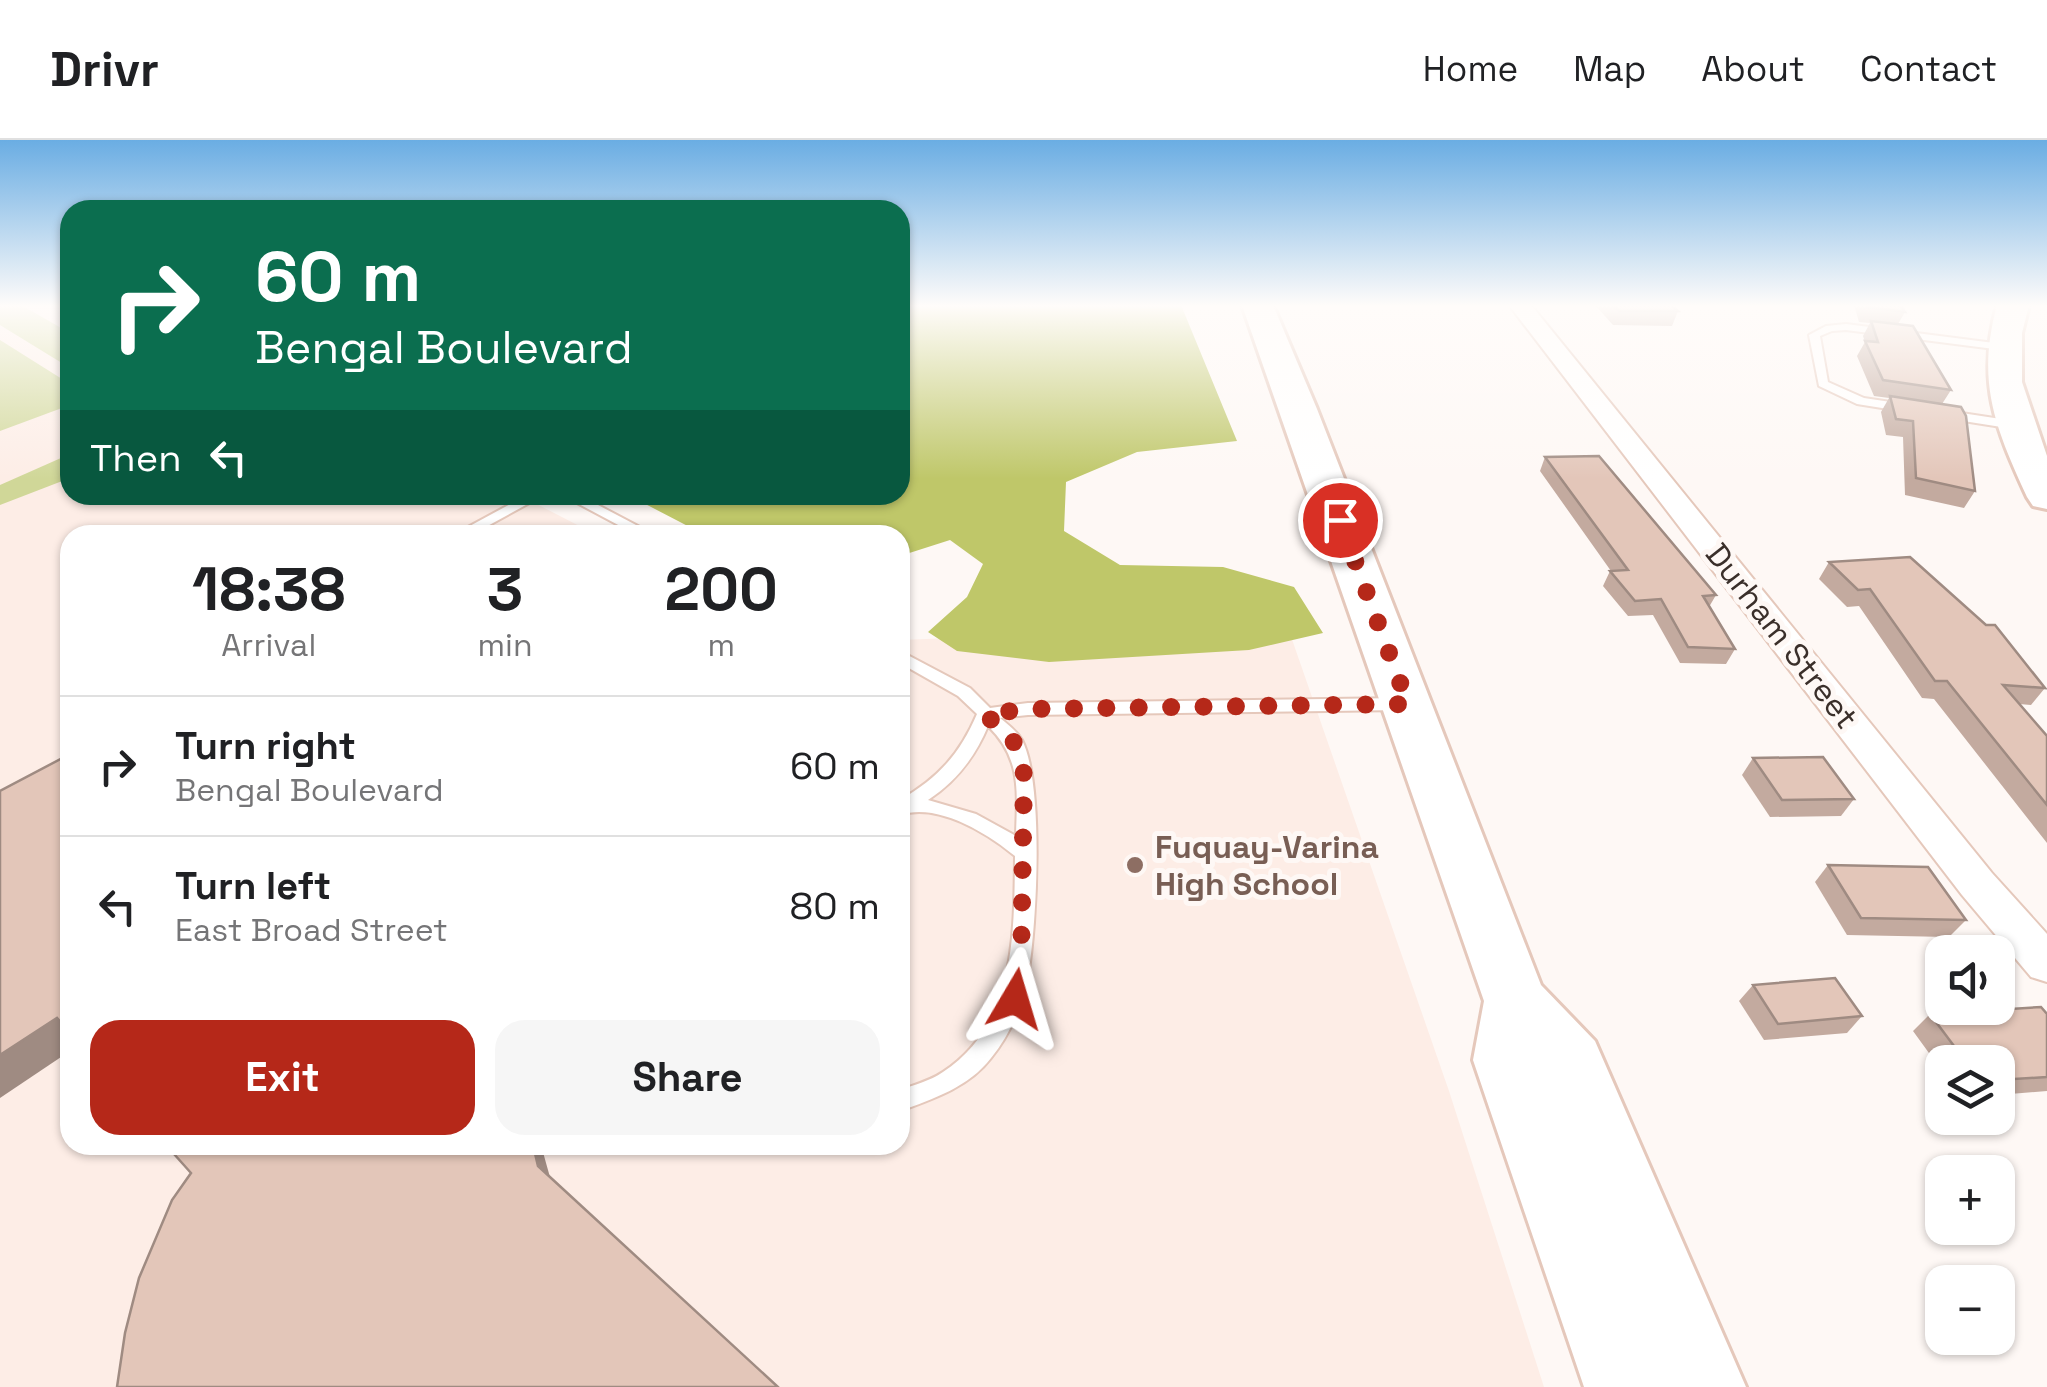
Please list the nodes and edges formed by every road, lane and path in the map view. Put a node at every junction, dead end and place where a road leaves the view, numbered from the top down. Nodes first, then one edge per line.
1 (1279, 363) edge
2 (1567, 363) edge
3 (1820, 363) edge
4 (2001, 363) edge
5 (2014, 425) junction
6 (2047, 497) edge
7 (518, 505) edge
8 (589, 505) edge
9 (479, 525) edge
10 (628, 525) edge
11 (910, 661) edge
12 (1408, 704) junction
13 (985, 714) junction
14 (910, 802) edge
15 (910, 807) edge
16 (1022, 852) junction
17 (2047, 964) edge
18 (1516, 1001) junction
19 (910, 1098) edge
20 (1625, 1387) edge
21 (1704, 1387) edge

1 - 12 main road
2 - 17 street, Durham Street
3 - 5 lane
4 - 5 main road
5 - 6 main road
7 - 9 lane
8 - 10 lane
11 - 13 lane
12 - 13 lane
12 - 18 main road
13 - 14 lane
13 - 16 lane
15 - 16 lane
16 - 19 lane
18 - 20 main road
18 - 21 main road

